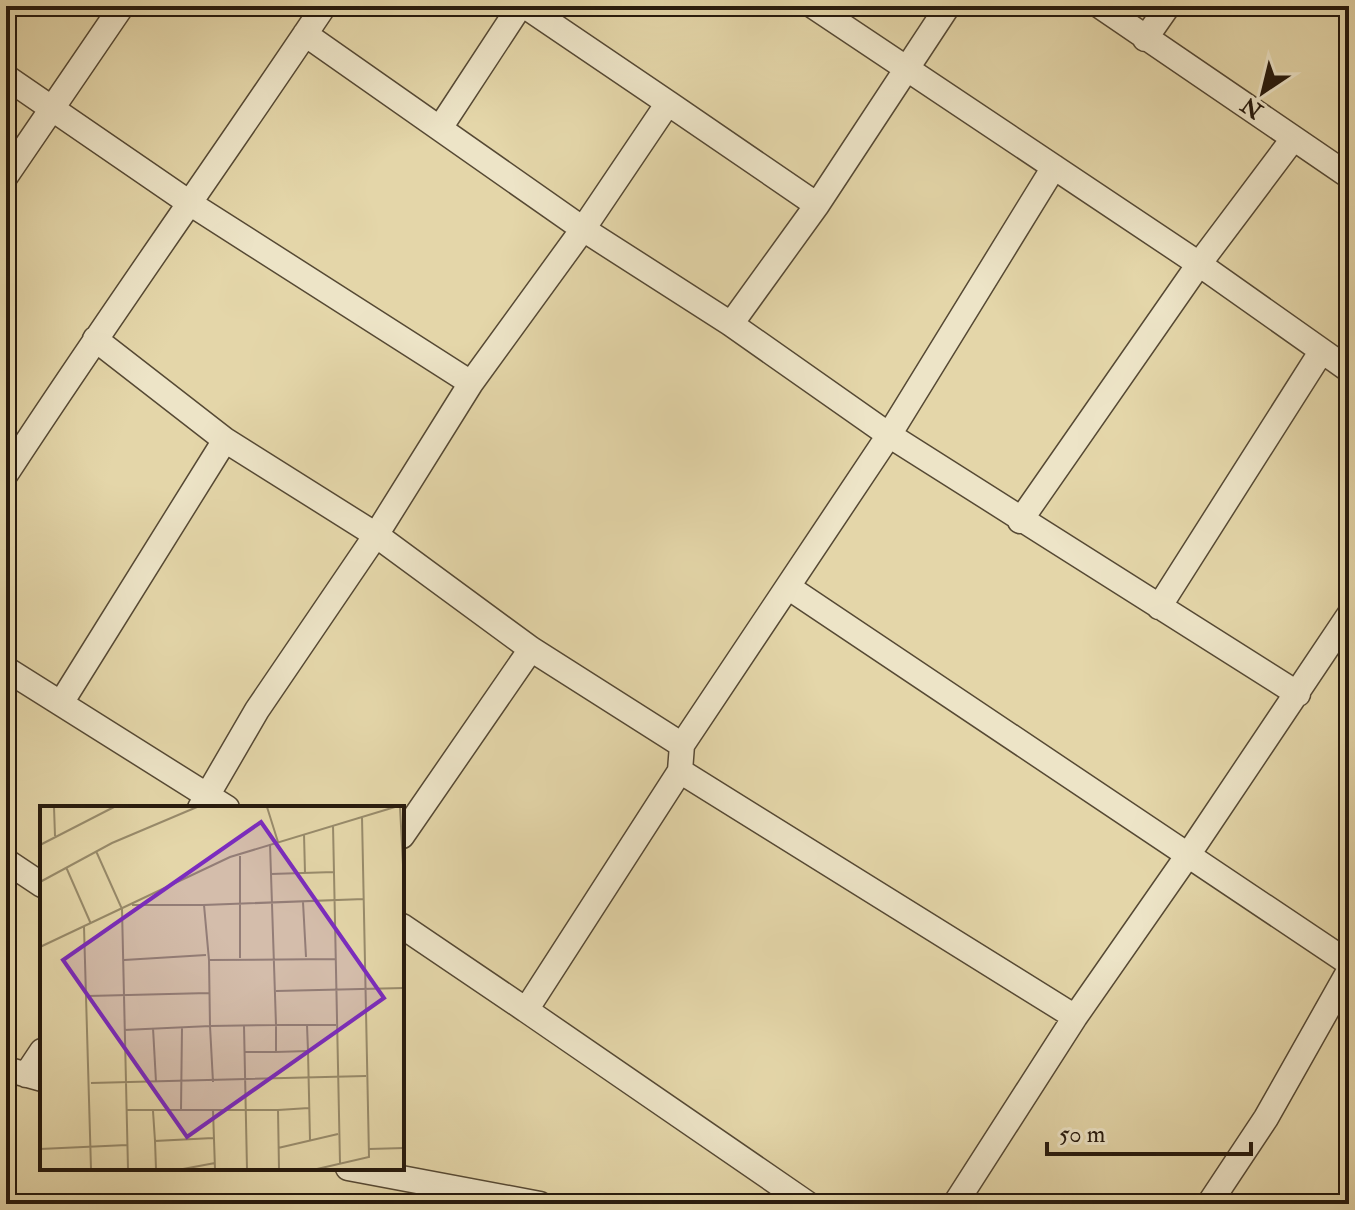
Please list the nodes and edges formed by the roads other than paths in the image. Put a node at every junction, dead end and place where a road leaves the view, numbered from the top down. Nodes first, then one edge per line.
1 (122, 6) edge
2 (324, 6) edge
3 (522, 6) edge
4 (813, 6) edge
5 (948, 6) edge
6 (1100, 6) edge
7 (1168, 6) edge
8 (305, 34) junction
9 (1145, 39) junction
10 (908, 68) junction
11 (6, 77) edge
12 (668, 103) junction
13 (51, 109) junction
14 (440, 128) junction
15 (1293, 139) junction
16 (1054, 167) junction
17 (6, 176) edge
18 (1349, 176) edge
19 (191, 204) junction
20 (817, 205) junction
21 (583, 229) junction
22 (1199, 264) junction
23 (731, 324) junction
24 (95, 339) junction
25 (1321, 352) junction
26 (1349, 370) edge
27 (471, 383) junction
28 (889, 435) junction
29 (225, 440) junction
30 (6, 474) edge
31 (1020, 521) junction
32 (376, 535) junction
33 (788, 587) junction
34 (1159, 607) junction
35 (1349, 615) edge
36 (531, 649) junction
37 (6, 669) edge
38 (1298, 694) junction
39 (61, 703) junction
40 (682, 745) junction
41 (680, 771) junction
42 (203, 801) edge
43 (404, 833) edge
44 (1188, 855) junction
45 (6, 861) edge
46 (40, 884) edge
47 (404, 927) edge
48 (1349, 963) edge
49 (1349, 971) edge
50 (526, 1010) junction
51 (1075, 1017) junction
52 (40, 1054) edge
53 (25, 1074) edge
54 (359, 1170) edge
55 (540, 1204) edge
56 (808, 1204) edge
57 (955, 1204) edge
58 (1209, 1204) edge

1 - 13 street
2 - 8 street
3 - 12 street
3 - 14 street
4 - 10 street
5 - 10 street
6 - 9 street
7 - 9 street
8 - 14 street
8 - 19 street
9 - 15 street
10 - 16 street
10 - 20 street
11 - 13 street
12 - 20 street
12 - 21 street
13 - 17 street
13 - 19 street
14 - 21 street
15 - 18 street
15 - 22 street
16 - 22 street
16 - 28 street
19 - 24 street
19 - 27 street
20 - 23 street
21 - 23 street
21 - 27 street
22 - 25 street
22 - 31 street
23 - 28 street
24 - 29 street
24 - 30 street
25 - 26 street
25 - 34 street
27 - 32 street
28 - 31 street
28 - 33 street
29 - 32 street
29 - 39 street
31 - 34 street
32 - 36 street
32 - 42 street
33 - 40 street
33 - 44 street
34 - 38 street
35 - 38 street
36 - 40 street
36 - 43 street
37 - 39 street
38 - 44 street
39 - 42 street
40 - 41 street
41 - 50 street
41 - 51 street
44 - 48 street
44 - 51 street
45 - 46 street
47 - 50 street
49 - 58 street
50 - 56 street
51 - 57 street
52 - 53 street
54 - 55 street

